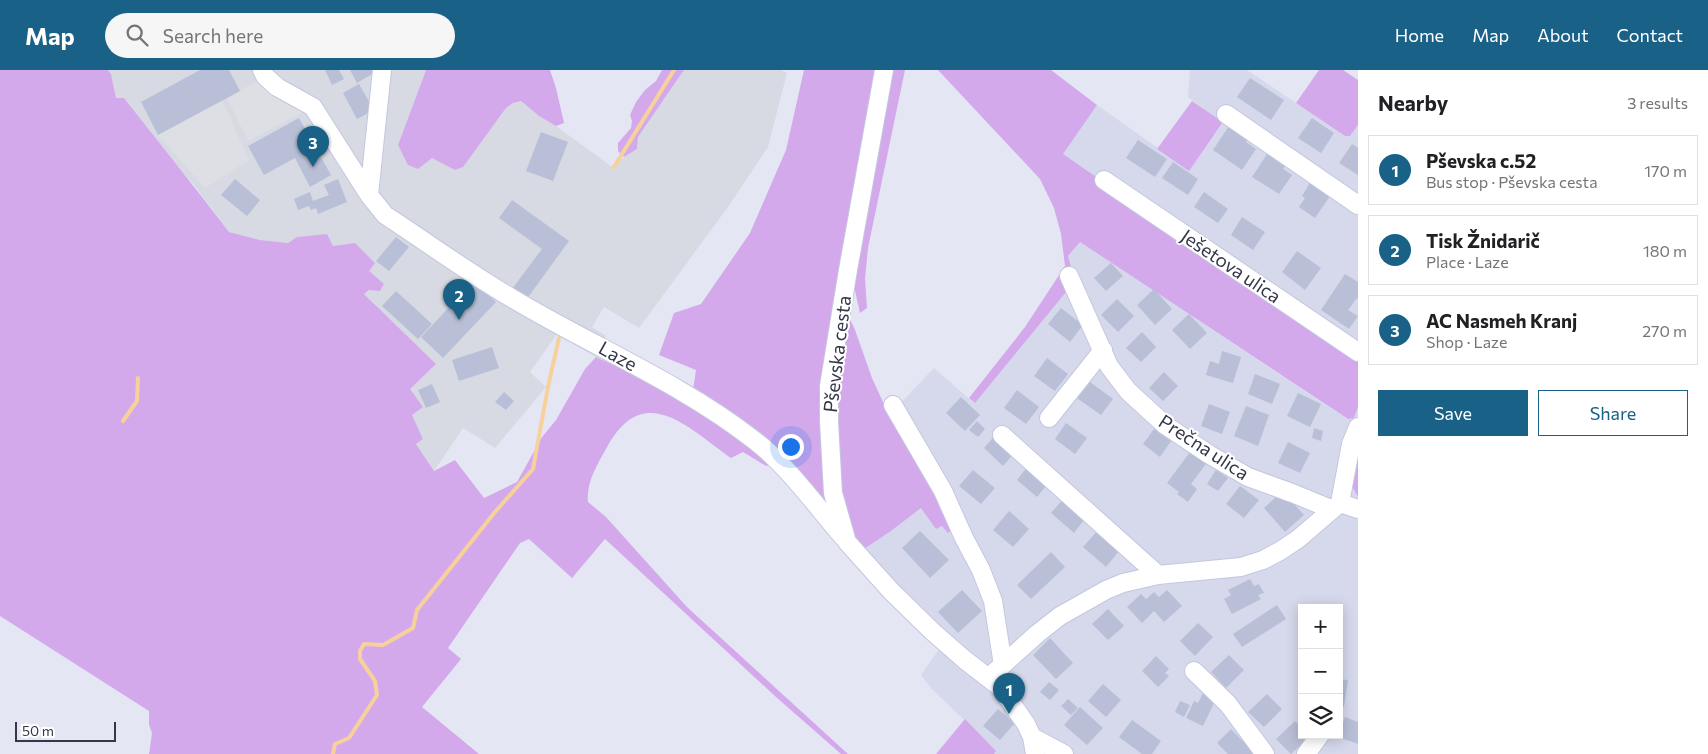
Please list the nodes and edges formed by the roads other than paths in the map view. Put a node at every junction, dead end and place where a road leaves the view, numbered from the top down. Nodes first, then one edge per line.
1 (262, 70) edge
2 (382, 70) edge
3 (884, 70) edge
4 (1226, 114) dead end
5 (1104, 180) dead end
6 (369, 194) junction
7 (1358, 204) edge
8 (1069, 276) dead end
9 (1103, 350) junction
10 (1358, 352) edge
11 (892, 405) dead end
12 (1049, 418) dead end
13 (1358, 427) edge
14 (1002, 435) dead end
15 (1335, 506) junction
16 (1358, 509) edge
17 (847, 542) junction
18 (1158, 575) junction
19 (1003, 665) junction
20 (1194, 671) dead end
21 (988, 678) junction
22 (1032, 736) junction
23 (1317, 739) edge
24 (1035, 754) edge
25 (1064, 754) edge
26 (1265, 754) edge
27 (1306, 754) edge

1 - 6 street, Laze
2 - 6 street
3 - 17 street, Pševska cesta
4 - 7 street
5 - 10 street, Ješetova ulica
6 - 17 street, Laze
8 - 9 street, Prečna ulica
9 - 12 street
9 - 15 street, Prečna ulica
11 - 19 street
13 - 15 street
14 - 18 street
15 - 16 street, Prečna ulica
15 - 18 street
17 - 21 street, Pševska cesta
18 - 19 street
19 - 21 street
20 - 26 street
21 - 22 street, Pševska cesta
22 - 24 street
22 - 25 street
23 - 27 street

